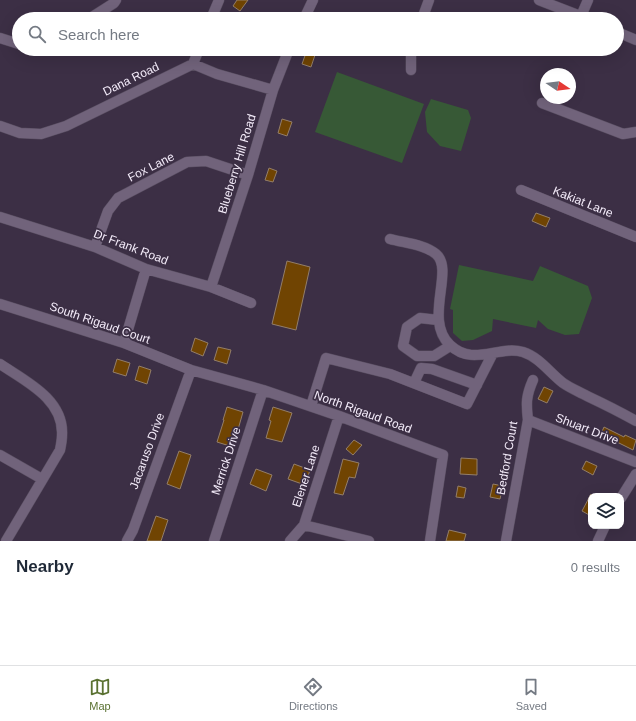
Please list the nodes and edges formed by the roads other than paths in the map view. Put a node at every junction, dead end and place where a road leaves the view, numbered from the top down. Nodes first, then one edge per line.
1 (116, 0) edge
2 (219, 0) edge
3 (313, 0) edge
4 (429, 0) edge
5 (539, 0) edge
6 (588, 0) edge
7 (100, 12) edge
8 (214, 12) edge
9 (307, 12) edge
10 (425, 12) edge
11 (571, 12) edge
12 (585, 12) edge
13 (624, 35) edge
14 (0, 38) edge
15 (636, 40) edge
16 (12, 42) edge
17 (196, 56) edge
18 (286, 56) edge
19 (411, 56) edge
20 (193, 64) junction
21 (411, 70) dead end
22 (274, 90) junction
23 (542, 104) dead end
24 (0, 126) edge
25 (636, 132) edge
26 (248, 175) junction
27 (521, 190) dead end
28 (0, 217) edge
29 (636, 237) edge
30 (390, 239) dead end
31 (95, 247) junction
32 (146, 269) junction
33 (211, 287) junction
34 (251, 303) dead end
35 (0, 304) edge
36 (438, 320) junction
37 (124, 343) junction
38 (450, 346) junction
39 (493, 353) junction
40 (0, 364) edge
41 (190, 370) junction
42 (533, 380) dead end
43 (414, 383) junction
44 (477, 385) junction
45 (263, 390) junction
46 (311, 406) junction
47 (340, 416) junction
48 (528, 420) junction
49 (636, 420) edge
50 (0, 455) edge
51 (636, 462) edge
52 (636, 474) edge
53 (42, 479) junction
54 (624, 493) edge
55 (304, 525) junction
56 (604, 529) edge
57 (6, 541) edge
58 (127, 541) edge
59 (214, 541) edge
60 (290, 541) edge
61 (369, 541) edge
62 (430, 541) edge
63 (506, 541) edge
64 (598, 541) edge

1 - 7 street
2 - 8 street
3 - 9 street
4 - 10 street
5 - 11 street
6 - 12 street
13 - 15 street
14 - 16 street
17 - 20 street
18 - 22 street, Blueberry Hill Road
19 - 21 street
20 - 22 street
20 - 24 street, Dana Road
22 - 26 street, Blueberry Hill Road
23 - 25 street
26 - 31 street, Fox Lane
26 - 33 street, Blueberry Hill Road
27 - 29 street, Kakiat Lane
28 - 31 street, Dr Frank Road
30 - 36 street
31 - 32 street, Dr Frank Road
32 - 33 street, Dr Frank Road
32 - 37 street
33 - 34 street, Dr Frank Road
35 - 37 street, South Rigaud Court
36 - 38 street
36 - 38 street
37 - 41 street, South Rigaud Court
38 - 39 street
39 - 44 street
39 - 49 street
40 - 53 street
41 - 45 street, North Rigaud Road
41 - 58 street, Jacaruso Drive
42 - 48 street, Bedford Court
43 - 44 street
43 - 44 street
43 - 46 street
45 - 46 street, North Rigaud Road
45 - 59 street, Merrick Drive
46 - 47 street, North Rigaud Road
47 - 55 street, Elener Lane
47 - 62 street, North Rigaud Road
48 - 51 street, Shuart Drive
48 - 63 street, Bedford Court
50 - 53 street
52 - 54 street
53 - 57 street
55 - 60 street, Elener Lane
55 - 61 street
56 - 64 street

